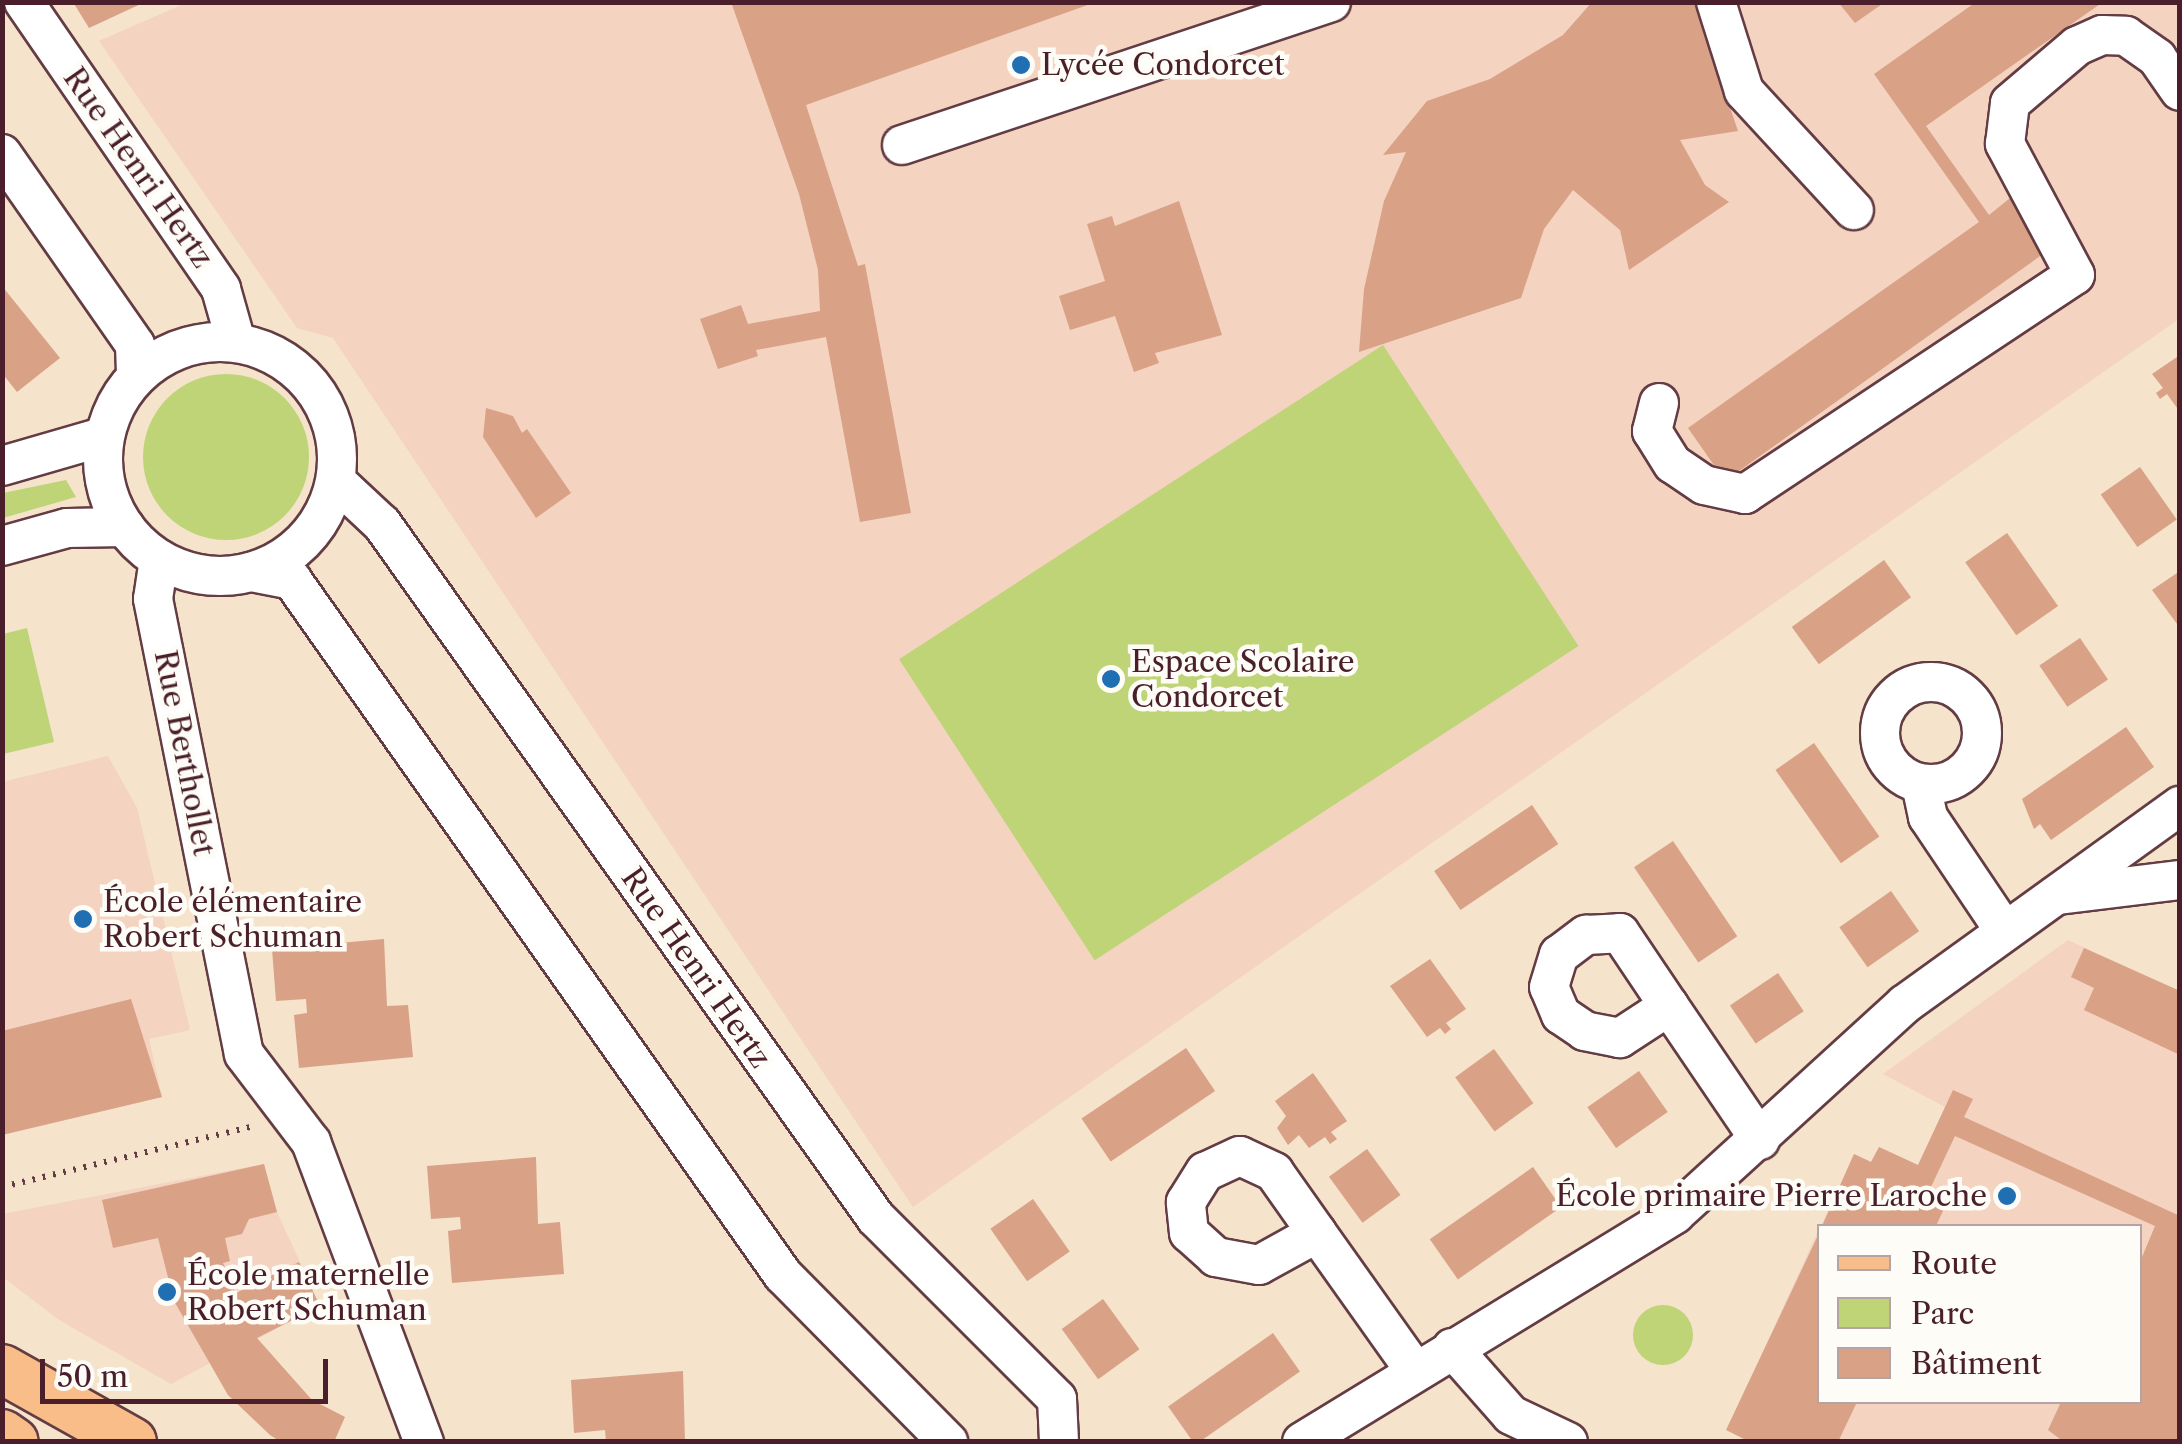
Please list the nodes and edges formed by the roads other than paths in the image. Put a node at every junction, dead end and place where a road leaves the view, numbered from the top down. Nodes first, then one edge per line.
1 (24, 2) edge
2 (1332, 2) edge
3 (1716, 2) edge
4 (2180, 91) edge
5 (902, 145) dead end
6 (2, 154) edge
7 (1854, 210) dead end
8 (236, 342) junction
9 (136, 377) junction
10 (1659, 402) dead end
11 (105, 436) junction
12 (2, 466) edge
13 (336, 481) junction
14 (125, 527) junction
15 (2, 546) edge
16 (159, 559) junction
17 (251, 572) junction
18 (1921, 784) dead end
19 (2180, 806) edge
20 (2180, 880) edge
21 (2050, 896) junction
22 (2004, 930) junction
23 (1670, 1006) dead end
24 (1760, 1140) junction
25 (1317, 1232) dead end
26 (1452, 1348) junction
27 (2, 1369) edge
28 (1414, 1371) junction
29 (2, 1434) edge
30 (14, 1442) edge
31 (132, 1442) edge
32 (424, 1442) edge
33 (948, 1442) edge
34 (1059, 1442) edge
35 (1302, 1442) edge
36 (1568, 1442) edge

1 - 8 street, Rue Henri Hertz
2 - 5 street
3 - 7 street
4 - 10 street
6 - 9 street
8 - 9 street
8 - 13 street
9 - 11 street
11 - 12 street
11 - 14 street
13 - 17 street
13 - 34 street, Rue Henri Hertz
14 - 15 street
14 - 16 street
16 - 17 street
16 - 32 street, Rue Berthollet
17 - 33 street
18 - 22 street
19 - 21 street
20 - 21 street
21 - 22 street
22 - 24 street
23 - 24 street
24 - 26 street
25 - 28 street
26 - 28 street
26 - 36 street
27 - 31 main road
28 - 35 street
29 - 30 main road

